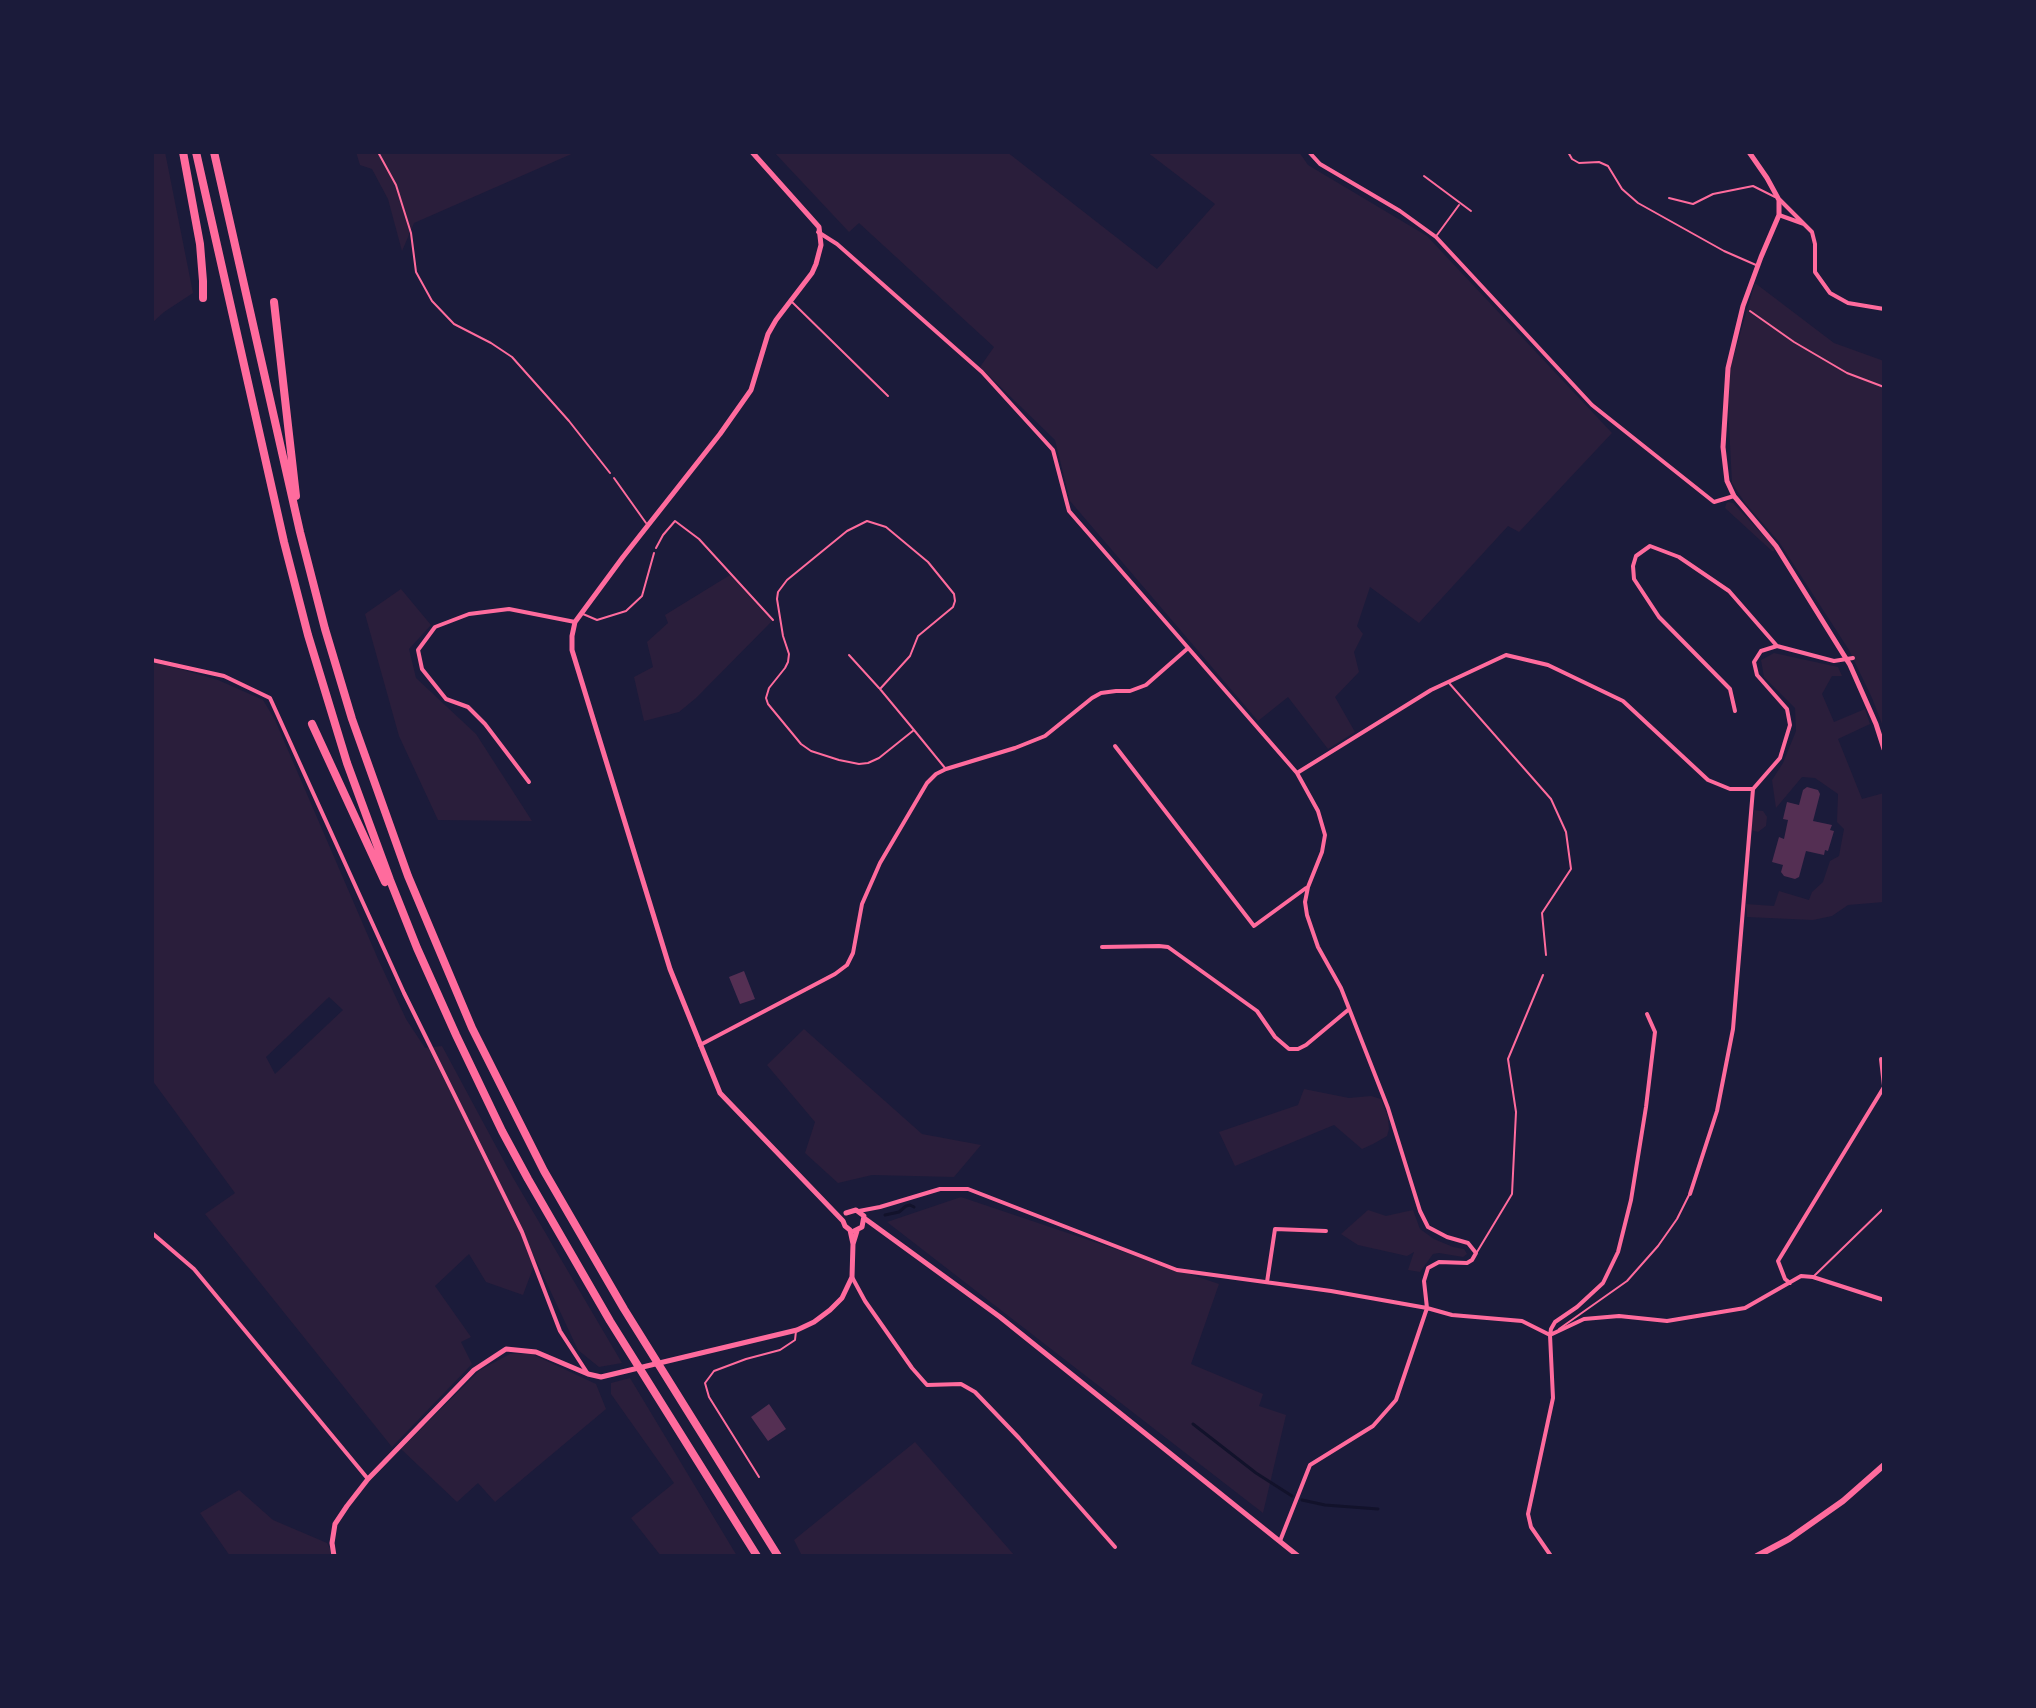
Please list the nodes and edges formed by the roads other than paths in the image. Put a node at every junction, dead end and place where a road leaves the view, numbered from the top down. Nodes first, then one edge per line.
1 (183, 152) edge
2 (196, 152) edge
3 (214, 152) edge
4 (752, 152) edge
5 (1309, 152) edge
6 (1568, 152) edge
7 (1749, 152) edge
8 (1424, 176) dead end
9 (1669, 198) dead end
10 (1779, 200) junction
11 (1460, 204) junction
12 (1471, 211) dead end
13 (1779, 215) junction
14 (1806, 225) junction
15 (819, 234) junction
16 (1436, 237) junction
17 (1757, 265) junction
18 (203, 298) dead end
19 (274, 302) dead end
20 (791, 302) junction
21 (1884, 309) edge
22 (888, 396) dead end
23 (614, 478) road end
24 (1731, 496) junction
25 (648, 526) junction
26 (300, 532) junction
27 (654, 553) road end
28 (582, 613) junction
29 (575, 622) junction
30 (1777, 646) junction
31 (1187, 649) junction
32 (849, 655) dead end
33 (1848, 658) junction
34 (152, 660) edge
35 (1448, 683) junction
36 (880, 689) junction
37 (1735, 711) dead end
38 (312, 724) dead end
39 (914, 730) junction
40 (1115, 746) dead end
41 (1884, 749) edge
42 (946, 769) junction
43 (1297, 773) junction
44 (529, 782) dead end
45 (1753, 789) junction
46 (1308, 887) junction
47 (1102, 947) dead end
48 (417, 948) junction
49 (1546, 955) dead end
50 (1543, 975) dead end
51 (1348, 1010) junction
52 (1647, 1014) dead end
53 (700, 1045) junction
54 (1881, 1059) dead end
55 (1884, 1087) edge
56 (1690, 1194) joint
57 (831, 1208) junction
58 (1884, 1208) edge
59 (846, 1213) junction
60 (863, 1217) junction
61 (843, 1221) junction
62 (853, 1230) junction
63 (1326, 1231) dead end
64 (152, 1233) edge
65 (1476, 1253) junction
66 (852, 1277) junction
67 (1813, 1277) junction
68 (1267, 1282) junction
69 (1791, 1283) junction
70 (1884, 1300) edge
71 (1427, 1308) junction
72 (797, 1330) junction
73 (1550, 1335) junction
74 (588, 1374) junction
75 (1884, 1465) edge
76 (759, 1477) dead end
77 (368, 1479) junction
78 (1280, 1541) junction
79 (1115, 1547) dead end
80 (334, 1556) edge
81 (757, 1556) edge
82 (778, 1556) edge
83 (1298, 1556) edge
84 (1551, 1556) edge
85 (1757, 1556) edge

1 - 18 highway
2 - 48 highway
3 - 26 highway
4 - 15 street
5 - 16 street
6 - 17 lane
7 - 10 street
8 - 11 lane
9 - 10 lane
10 - 13 street
10 - 14 street
11 - 12 lane
11 - 16 lane
13 - 14 street
13 - 17 street
14 - 21 street
15 - 20 street
15 - 31 street
16 - 24 street
17 - 24 street
19 - 26 highway
20 - 22 lane
20 - 25 street
23 - 25 lane
24 - 33 street
25 - 28 street
26 - 82 highway
27 - 28 lane
28 - 29 street
29 - 44 street
29 - 53 street
30 - 33 street
30 - 37 street
30 - 45 street
31 - 42 street
31 - 43 street
32 - 36 lane
33 - 41 street
34 - 74 street
35 - 43 street
35 - 45 street
35 - 49 lane
36 - 39 lane
36 - 39 lane
38 - 48 highway
39 - 42 lane
40 - 46 street
42 - 53 street
43 - 46 street
45 - 56 street
46 - 51 street
47 - 51 street
48 - 81 highway
50 - 65 lane
51 - 65 street
52 - 73 street
53 - 57 street
54 - 55 street
55 - 69 street
56 - 73 lane
57 - 59 street
57 - 61 street
58 - 67 lane
59 - 60 street
59 - 61 street
60 - 62 street
60 - 68 street
60 - 78 street
61 - 62 street
62 - 66 street
63 - 68 street
64 - 77 street
65 - 71 street
66 - 72 street
66 - 79 street
67 - 69 street
67 - 70 street
68 - 71 street
69 - 73 street
71 - 73 street
71 - 78 street
72 - 74 street
72 - 76 lane
73 - 84 street
74 - 77 street
75 - 85 main road
77 - 80 street
78 - 83 street

